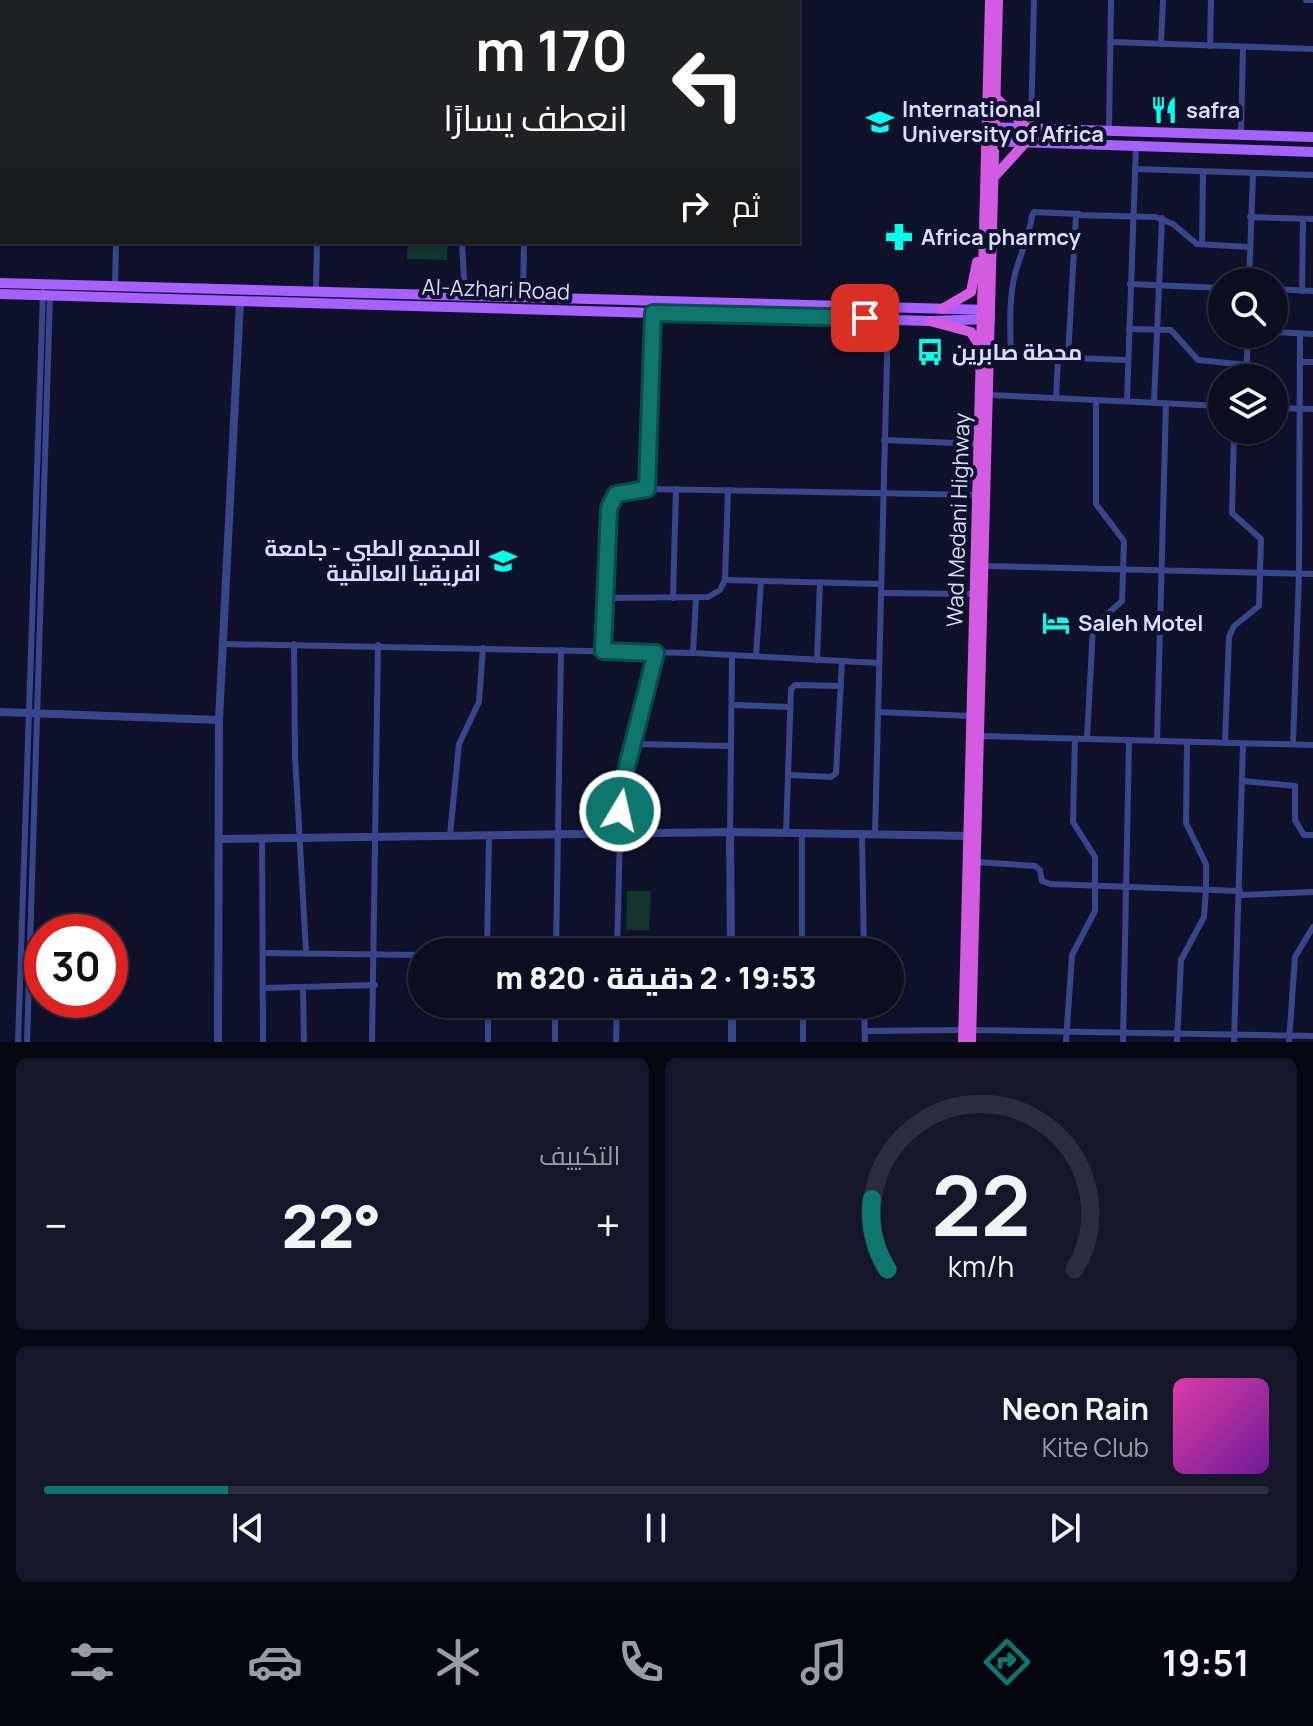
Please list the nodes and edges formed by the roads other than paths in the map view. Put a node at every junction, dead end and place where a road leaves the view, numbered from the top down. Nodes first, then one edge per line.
1 (990, 0) edge
2 (998, 0) edge
3 (1034, 0) edge
4 (1111, 0) edge
5 (1163, 0) edge
6 (1211, 0) edge
7 (1306, 0) edge
8 (1313, 0) edge
9 (1110, 42) junction
10 (1161, 44) junction
11 (1210, 46) junction
12 (1243, 47) junction
13 (1313, 49) edge
14 (996, 98) junction
15 (1028, 126) junction
16 (991, 127) junction
17 (1109, 130) junction
18 (1241, 134) junction
19 (1313, 137) edge
20 (991, 141) junction
21 (1026, 142) junction
22 (1136, 146) junction
23 (1313, 152) edge
24 (984, 169) junction
25 (1135, 169) junction
26 (1203, 172) junction
27 (1253, 174) junction
28 (1313, 175) edge
29 (995, 177) junction
30 (1096, 215) junction
31 (1133, 216) junction
32 (1250, 217) junction
33 (1162, 218) junction
34 (1303, 219) junction
35 (1313, 219) edge
36 (116, 244) edge
37 (317, 244) edge
38 (462, 244) edge
39 (524, 244) edge
40 (1202, 244) junction
41 (1249, 247) junction
42 (1249, 268) edge
43 (0, 283) edge
44 (1130, 284) junction
45 (115, 286) junction
46 (1158, 286) junction
47 (1208, 288) edge
48 (47, 290) junction
49 (1288, 290) edge
50 (316, 291) junction
51 (1302, 291) junction
52 (1313, 291) edge
53 (0, 294) edge
54 (465, 297) junction
55 (523, 299) junction
56 (240, 301) junction
57 (942, 309) junction
58 (523, 311) junction
59 (653, 313) junction
60 (845, 313) junction
61 (987, 315) junction
62 (888, 319) junction
63 (930, 321) junction
64 (1157, 328) junction
65 (1129, 329) junction
66 (1288, 333) edge
67 (1300, 334) junction
68 (1313, 334) edge
69 (987, 355) junction
70 (1011, 356) junction
71 (1058, 357) junction
72 (1068, 357) junction
73 (1128, 360) junction
74 (1300, 362) junction
75 (1313, 362) edge
76 (1237, 364) edge
77 (990, 395) junction
78 (1056, 398) junction
79 (1096, 400) junction
80 (1127, 400) junction
81 (1154, 402) junction
82 (1166, 403) junction
83 (1208, 405) edge
84 (1288, 409) edge
85 (1301, 409) junction
86 (1313, 409) edge
87 (884, 440) junction
88 (980, 444) junction
89 (1234, 444) edge
90 (647, 489) junction
91 (676, 489) junction
92 (728, 490) junction
93 (883, 492) junction
94 (979, 495) junction
95 (985, 566) junction
96 (1124, 568) junction
97 (1159, 569) junction
98 (1262, 572) junction
99 (1299, 573) junction
100 (1313, 574) edge
101 (725, 580) junction
102 (761, 581) junction
103 (820, 582) junction
104 (881, 584) junction
105 (881, 593) junction
106 (976, 594) junction
107 (605, 598) junction
108 (673, 598) junction
109 (696, 598) junction
110 (222, 644) junction
111 (294, 644) junction
112 (378, 645) junction
113 (483, 648) junction
114 (561, 650) junction
115 (603, 651) junction
116 (656, 653) junction
117 (693, 653) junction
118 (732, 655) junction
119 (756, 656) junction
120 (817, 660) junction
121 (842, 661) junction
122 (879, 663) junction
123 (841, 686) junction
124 (732, 705) junction
125 (790, 707) junction
126 (0, 712) edge
127 (878, 712) junction
128 (29, 713) junction
129 (39, 713) junction
130 (972, 716) junction
131 (219, 720) junction
132 (980, 736) junction
133 (1075, 739) junction
134 (1087, 739) junction
135 (1129, 741) junction
136 (1157, 741) junction
137 (1187, 743) junction
138 (1225, 743) junction
139 (633, 744) junction
140 (1243, 744) junction
141 (1293, 744) junction
142 (1313, 745) edge
143 (729, 746) junction
144 (789, 775) junction
145 (1243, 781) junction
146 (730, 832) junction
147 (619, 833) junction
148 (786, 833) junction
149 (802, 833) junction
150 (556, 834) junction
151 (375, 835) junction
152 (450, 835) junction
153 (489, 835) junction
154 (862, 835) junction
155 (875, 835) junction
156 (1313, 835) edge
157 (972, 836) junction
158 (300, 837) junction
159 (262, 838) junction
160 (221, 839) junction
161 (976, 862) junction
162 (1095, 887) junction
163 (1127, 887) junction
164 (1206, 889) junction
165 (1313, 892) edge
166 (1240, 893) junction
167 (1313, 927) edge
168 (487, 938) edge
169 (556, 938) edge
170 (617, 938) edge
171 (731, 938) edge
172 (802, 938) edge
173 (864, 938) edge
174 (306, 951) junction
175 (263, 953) junction
176 (376, 954) junction
177 (408, 955) edge
178 (375, 985) junction
179 (303, 987) junction
180 (263, 988) junction
181 (488, 1018) edge
182 (555, 1018) edge
183 (617, 1018) edge
184 (732, 1018) edge
185 (803, 1018) edge
186 (865, 1018) edge
187 (865, 1031) junction
188 (902, 1031) junction
189 (1067, 1031) junction
190 (1124, 1034) junction
191 (967, 1036) edge
192 (1313, 1036) edge
193 (1177, 1038) edge
194 (1234, 1038) edge
195 (1289, 1039) edge
196 (18, 1042) edge
197 (27, 1042) edge
198 (218, 1042) edge
199 (263, 1042) edge
200 (304, 1042) edge
201 (372, 1042) edge
202 (488, 1042) edge
203 (555, 1042) edge
204 (616, 1042) edge
205 (732, 1042) edge
206 (803, 1042) edge
207 (865, 1042) edge
208 (903, 1042) edge
209 (1066, 1042) edge
210 (1123, 1042) edge

1 - 16 highway, Wad Medani Highway
2 - 14 highway, Wad Medani Highway
3 - 15 street
4 - 9 street
5 - 10 street
6 - 11 street
7 - 8 street
9 - 10 street
9 - 17 street
10 - 11 street
11 - 12 street
12 - 13 street
12 - 18 street
14 - 15 highway
14 - 16 highway, Wad Medani Highway
15 - 16 main road
15 - 17 main road
16 - 20 highway, Wad Medani Highway
17 - 18 main road
18 - 19 main road
20 - 21 main road
20 - 24 highway, Wad Medani Highway
20 - 29 highway, Wad Medani Highway
21 - 22 main road
21 - 29 highway
22 - 23 main road
22 - 25 street
24 - 57 highway
24 - 61 highway, Wad Medani Highway
25 - 26 street
25 - 31 street
26 - 27 street
26 - 40 street
27 - 28 street
27 - 32 street
29 - 61 highway, Wad Medani Highway
30 - 31 street
30 - 70 street
30 - 72 street
31 - 33 street
31 - 44 street
32 - 34 street
32 - 41 street
33 - 40 street
33 - 46 street
34 - 35 street
34 - 51 street
36 - 45 street
37 - 50 street
38 - 54 street
39 - 55 street
40 - 41 street
41 - 42 street
43 - 48 main road, Al-Azhari Road
44 - 46 street
44 - 65 street
45 - 48 main road, Al-Azhari Road
45 - 50 main road, Al-Azhari Road
46 - 47 street
46 - 64 street
48 - 53 main road, Al-Azhari Road
48 - 56 main road, Al-Azhari Road
48 - 128 street
48 - 129 street
49 - 51 street
50 - 54 main road, Al-Azhari Road
51 - 52 street
54 - 55 main road, Al-Azhari Road
55 - 58 street
55 - 60 main road, Al-Azhari Road
56 - 58 main road, Al-Azhari Road
56 - 110 street
57 - 60 main road, Al-Azhari Road
57 - 61 main road, Al-Azhari Road
58 - 59 main road, Al-Azhari Road
59 - 60 main road, Al-Azhari Road
59 - 90 street
60 - 62 main road, Al-Azhari Road
61 - 63 main road, Al-Azhari Road
61 - 69 highway, Wad Medani Highway
62 - 63 main road, Al-Azhari Road
62 - 87 street
63 - 69 highway
64 - 65 street
64 - 76 street
64 - 81 street
65 - 73 street
66 - 67 street
67 - 68 street
67 - 74 street
69 - 70 street
69 - 77 highway, Wad Medani Highway
69 - 88 highway, Wad Medani Highway
70 - 71 street
71 - 72 street
71 - 78 street
72 - 73 street
73 - 80 street
74 - 75 street
74 - 85 street
77 - 78 street
77 - 95 highway, Wad Medani Highway
78 - 79 street
79 - 80 street
79 - 96 street
80 - 81 street
81 - 82 street
82 - 83 street
82 - 97 street
84 - 85 street
85 - 86 street
85 - 99 street
87 - 88 street
87 - 93 street
88 - 94 highway, Wad Medani Highway
89 - 98 street
90 - 91 street
90 - 107 street
91 - 92 street
91 - 108 street
92 - 93 street
92 - 101 street
93 - 94 street
93 - 104 street
94 - 106 highway, Wad Medani Highway
95 - 96 street
95 - 132 highway, Wad Medani Highway
96 - 97 street
96 - 134 street
97 - 98 street
97 - 136 street
98 - 99 street
98 - 138 street
99 - 100 street
99 - 141 street
101 - 102 street
101 - 109 street
102 - 103 street
102 - 119 street
103 - 104 street
103 - 120 street
104 - 105 street
105 - 106 street
105 - 122 street
106 - 130 highway, Wad Medani Highway
107 - 108 street
107 - 115 street
108 - 109 street
109 - 117 street
110 - 111 street
110 - 131 street
111 - 112 street
111 - 158 street
112 - 113 street
112 - 151 street
113 - 114 street
113 - 152 street
114 - 115 street
114 - 150 street
115 - 116 street
116 - 117 street
116 - 139 street
117 - 118 street
118 - 119 street
118 - 124 street
119 - 120 street
120 - 121 street
121 - 122 street
121 - 123 street
122 - 127 street
123 - 125 street
123 - 144 street
124 - 125 street
124 - 143 street
125 - 144 street
126 - 128 street
127 - 130 street
127 - 155 street
128 - 129 street
128 - 196 street
129 - 131 street
129 - 197 street
130 - 157 highway, Wad Medani Highway
131 - 160 street
132 - 133 street
132 - 157 highway, Wad Medani Highway
133 - 134 street
133 - 162 street
134 - 135 street
135 - 136 street
135 - 163 street
136 - 137 street
137 - 138 street
137 - 164 street
138 - 140 street
139 - 143 street
139 - 147 street
140 - 141 street
140 - 145 street
141 - 142 street
143 - 146 street
144 - 148 street
145 - 156 street
145 - 166 street
146 - 147 street
146 - 148 street
146 - 171 street
147 - 150 street
147 - 170 street
148 - 149 street
149 - 154 street
149 - 172 street
150 - 153 street
150 - 169 street
151 - 152 street
151 - 158 street
151 - 176 street
152 - 153 street
153 - 168 street
154 - 155 street
154 - 173 street
155 - 157 street
157 - 161 highway, Wad Medani Highway
157 - 191 highway, Wad Medani Highway
158 - 159 street
158 - 174 street
159 - 160 street
159 - 175 street
160 - 198 street
161 - 162 street
161 - 191 highway, Wad Medani Highway
162 - 163 street
162 - 189 street
163 - 164 street
163 - 190 street
164 - 166 street
164 - 193 street
165 - 166 street
166 - 194 street
167 - 195 street
174 - 175 street
174 - 176 street
175 - 180 street
176 - 177 street
176 - 178 street
178 - 179 street
178 - 201 street
179 - 180 street
179 - 200 street
180 - 199 street
181 - 202 street
182 - 203 street
183 - 204 street
184 - 205 street
185 - 206 street
186 - 187 street
187 - 188 street
187 - 207 street
188 - 191 street
188 - 208 street
189 - 190 street
189 - 191 street
189 - 209 street
190 - 193 street
190 - 210 street
192 - 195 street
193 - 194 street
194 - 195 street

